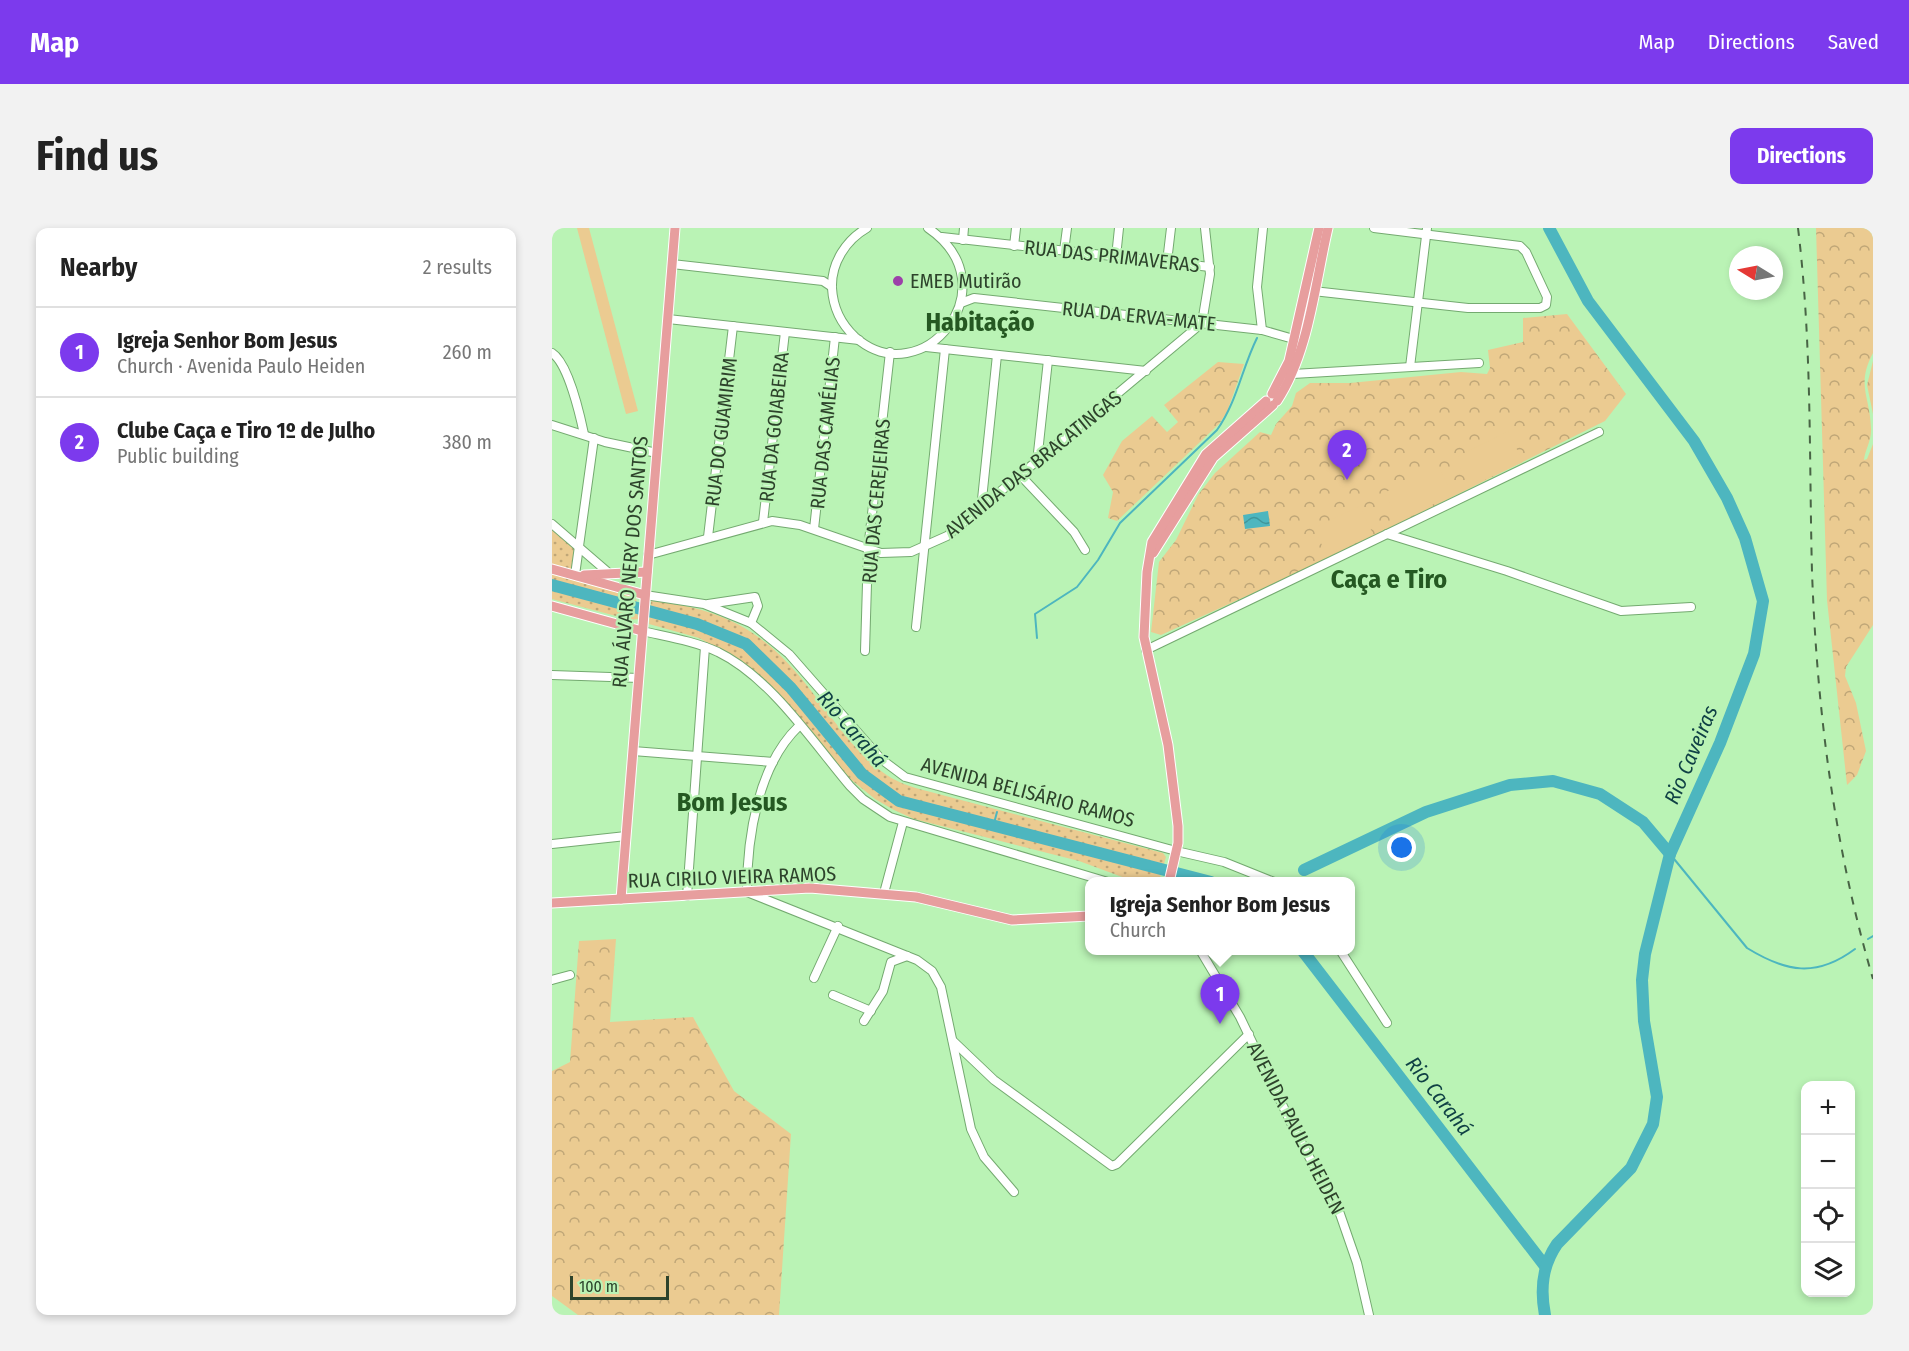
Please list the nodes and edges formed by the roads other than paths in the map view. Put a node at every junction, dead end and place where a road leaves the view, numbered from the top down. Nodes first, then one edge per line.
1 (675, 228) edge
2 (863, 228) edge
3 (928, 228) edge
4 (964, 228) edge
5 (1016, 228) edge
6 (1067, 228) edge
7 (1119, 228) edge
8 (1171, 228) edge
9 (1205, 228) edge
10 (1263, 228) edge
11 (1319, 228) edge
12 (1328, 228) edge
13 (1374, 228) edge
14 (1426, 231) edge
15 (942, 237) junction
16 (963, 240) junction
17 (1014, 246) junction
18 (1064, 251) junction
19 (1116, 257) junction
20 (1167, 262) junction
21 (672, 264) junction
22 (1210, 267) junction
23 (833, 276) junction
24 (823, 281) junction
25 (832, 287) junction
26 (963, 290) junction
27 (1313, 291) junction
28 (974, 298) junction
29 (961, 303) junction
30 (1418, 303) junction
31 (668, 319) junction
32 (1202, 323) junction
33 (733, 326) junction
34 (1262, 330) junction
35 (785, 332) junction
36 (836, 337) junction
37 (859, 340) junction
38 (1298, 340) junction
39 (924, 347) junction
40 (945, 349) junction
41 (890, 352) junction
42 (552, 353) edge
43 (997, 355) junction
44 (1048, 360) junction
45 (1479, 363) dead end
46 (1410, 367) junction
47 (1146, 371) junction
48 (1293, 375) junction
49 (1272, 400) junction
50 (552, 424) edge
51 (1599, 432) dead end
52 (584, 434) junction
53 (594, 438) junction
54 (657, 453) junction
55 (1037, 462) junction
56 (1021, 476) junction
57 (981, 509) junction
58 (763, 522) junction
59 (552, 524) edge
60 (814, 529) junction
61 (1387, 534) junction
62 (708, 537) junction
63 (579, 546) junction
64 (924, 548) junction
65 (868, 550) junction
66 (1085, 550) dead end
67 (648, 555) junction
68 (552, 568) edge
69 (647, 572) junction
70 (610, 574) junction
71 (575, 575) junction
72 (645, 597) junction
73 (704, 604) junction
74 (552, 606) edge
75 (1691, 608) dead end
76 (751, 623) junction
77 (916, 627) dead end
78 (642, 631) junction
79 (705, 647) junction
80 (1146, 650) junction
81 (865, 651) dead end
82 (552, 675) edge
83 (639, 678) junction
84 (799, 726) junction
85 (633, 751) junction
86 (697, 756) junction
87 (773, 762) junction
88 (903, 822) junction
89 (626, 836) junction
90 (552, 844) edge
91 (1176, 855) junction
92 (1091, 877) edge
93 (1170, 877) edge
94 (1262, 877) edge
95 (747, 892) junction
96 (884, 893) junction
97 (687, 896) junction
98 (621, 899) junction
99 (552, 903) edge
100 (1085, 916) edge
101 (838, 926) junction
102 (1202, 955) edge
103 (1343, 955) edge
104 (907, 956) junction
105 (570, 975) dead end
106 (814, 978) dead end
107 (552, 980) edge
108 (833, 995) dead end
109 (870, 1011) junction
110 (864, 1021) dead end
111 (1387, 1023) dead end
112 (1249, 1034) junction
113 (952, 1041) junction
114 (1014, 1192) dead end
115 (1369, 1315) edge

1 - 21 main road, RUA ÁLVARO NERY DOS SANTOS
2 - 23 street
3 - 15 street
4 - 16 street
5 - 17 street
6 - 18 street
7 - 19 street
8 - 20 street
9 - 22 street
10 - 34 street
11 - 38 main road
12 - 27 main road
13 - 14 street
14 - 30 street
14 - 30 street
15 - 16 street, RUA DAS PRIMAVERAS
15 - 26 street
16 - 17 street, RUA DAS PRIMAVERAS
17 - 18 street, RUA DAS PRIMAVERAS
18 - 19 street, RUA DAS PRIMAVERAS
19 - 20 street, RUA DAS PRIMAVERAS
20 - 22 street, RUA DAS PRIMAVERAS
21 - 24 street
21 - 31 main road, RUA ÁLVARO NERY DOS SANTOS
22 - 32 street
23 - 24 street
23 - 25 street
24 - 25 street
25 - 37 street
26 - 28 street, RUA DA ERVA-MATE
26 - 29 street
27 - 30 street
27 - 38 main road
28 - 29 street, RUA DA ERVA-MATE
28 - 32 street, RUA DA ERVA-MATE
29 - 39 street
30 - 46 street
31 - 33 street
31 - 54 main road, RUA ÁLVARO NERY DOS SANTOS
32 - 34 street, RUA DA ERVA-MATE
32 - 47 street, AVENIDA DAS BRACATINGAS
33 - 35 street
33 - 62 street, RUA DO GUAMIRIM
34 - 38 street, RUA DA ERVA-MATE
35 - 36 street
35 - 58 street, RUA DA GOIABEIRA
36 - 37 street
36 - 60 street, RUA DAS CAMÉLIAS
37 - 41 street
38 - 48 main road
38 - 49 main road
39 - 40 street
39 - 41 street
40 - 43 street
40 - 64 street
41 - 65 street, RUA DAS CEREJEIRAS
42 - 52 street
43 - 44 street
43 - 57 street
44 - 47 street
44 - 55 street
45 - 46 street
46 - 48 street
47 - 55 street, AVENIDA DAS BRACATINGAS
48 - 49 main road
49 - 80 main road
50 - 52 street
51 - 61 street
52 - 53 street
53 - 54 street
53 - 63 street
54 - 67 main road, RUA ÁLVARO NERY DOS SANTOS
55 - 56 street, AVENIDA DAS BRACATINGAS
56 - 57 street, AVENIDA DAS BRACATINGAS
56 - 66 street
57 - 64 street, AVENIDA DAS BRACATINGAS
58 - 60 street, AVENIDA DAS BRACATINGAS
58 - 62 street, AVENIDA DAS BRACATINGAS
59 - 63 street
60 - 65 street, AVENIDA DAS BRACATINGAS
61 - 75 street
61 - 80 street
62 - 67 street, AVENIDA DAS BRACATINGAS
63 - 70 street
63 - 71 street
64 - 65 street, AVENIDA DAS BRACATINGAS
64 - 77 street
65 - 81 street, RUA DAS CEREJEIRAS
67 - 69 main road, RUA ÁLVARO NERY DOS SANTOS
68 - 71 main road, AVENIDA BELISÁRIO RAMOS
69 - 70 main road
69 - 72 main road, RUA ÁLVARO NERY DOS SANTOS
70 - 71 main road
71 - 72 main road, AVENIDA BELISÁRIO RAMOS
72 - 73 street, AVENIDA BELISÁRIO RAMOS
72 - 78 main road, RUA ÁLVARO NERY DOS SANTOS
73 - 76 street, AVENIDA BELISÁRIO RAMOS
73 - 76 street
74 - 78 main road
76 - 91 street, AVENIDA BELISÁRIO RAMOS
78 - 79 street
78 - 83 main road, RUA ÁLVARO NERY DOS SANTOS
79 - 84 street
79 - 86 street
80 - 91 main road
82 - 83 street
83 - 85 main road, RUA ÁLVARO NERY DOS SANTOS
84 - 87 street
84 - 88 street
85 - 86 street
85 - 89 main road, RUA ÁLVARO NERY DOS SANTOS
86 - 87 street
86 - 97 street
87 - 95 street
88 - 92 street
88 - 96 street
89 - 90 street
89 - 98 main road, RUA ÁLVARO NERY DOS SANTOS
91 - 93 main road
91 - 94 street, AVENIDA BELISÁRIO RAMOS
95 - 96 main road, RUA CIRILO VIEIRA RAMOS
95 - 97 main road, RUA CIRILO VIEIRA RAMOS
95 - 101 street
96 - 100 main road, RUA CIRILO VIEIRA RAMOS
97 - 98 main road, RUA CIRILO VIEIRA RAMOS
98 - 99 main road, RUA CIRILO VIEIRA RAMOS
101 - 104 street
101 - 106 street
102 - 112 street, AVENIDA PAULO HEIDEN
103 - 111 street
104 - 109 street
104 - 113 street
105 - 107 street
108 - 109 street
109 - 110 street
112 - 113 street
112 - 115 street, AVENIDA PAULO HEIDEN
113 - 114 street

